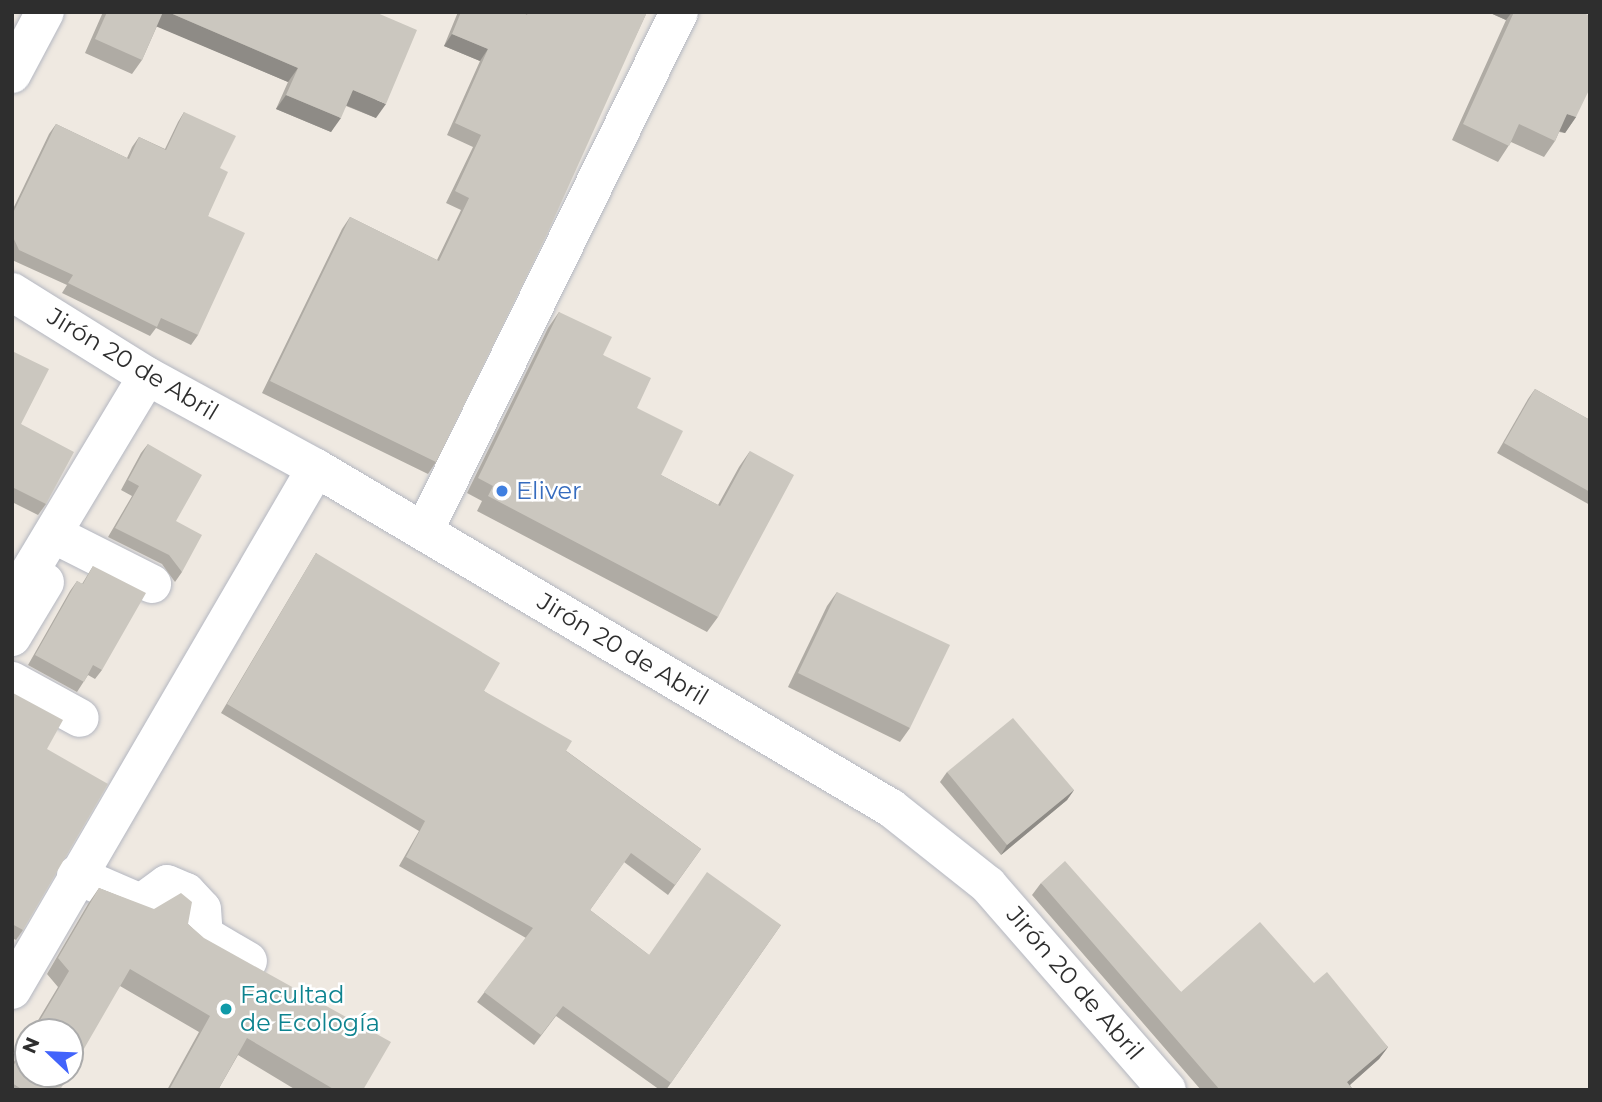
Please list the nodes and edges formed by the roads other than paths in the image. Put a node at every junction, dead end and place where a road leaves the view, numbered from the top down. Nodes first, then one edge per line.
1 (45, 12) edge
2 (679, 12) edge
3 (12, 74) edge
4 (12, 292) edge
5 (147, 376) junction
6 (316, 468) junction
7 (120, 480) dead end
8 (424, 531) junction
9 (61, 538) junction
10 (152, 584) dead end
11 (12, 601) edge
12 (12, 637) edge
13 (12, 681) edge
14 (80, 718) dead end
15 (76, 875) junction
16 (247, 961) edge
17 (12, 990) edge
18 (1167, 1090) edge

1 - 3 street
2 - 8 street
4 - 5 street, Jirón 20 de Abril
5 - 6 street, Jirón 20 de Abril
5 - 9 street
6 - 8 street, Jirón 20 de Abril
6 - 15 street
7 - 9 street
8 - 18 street, Jirón 20 de Abril
9 - 10 street
9 - 11 street
9 - 12 street
13 - 14 street
15 - 16 street
15 - 17 street

